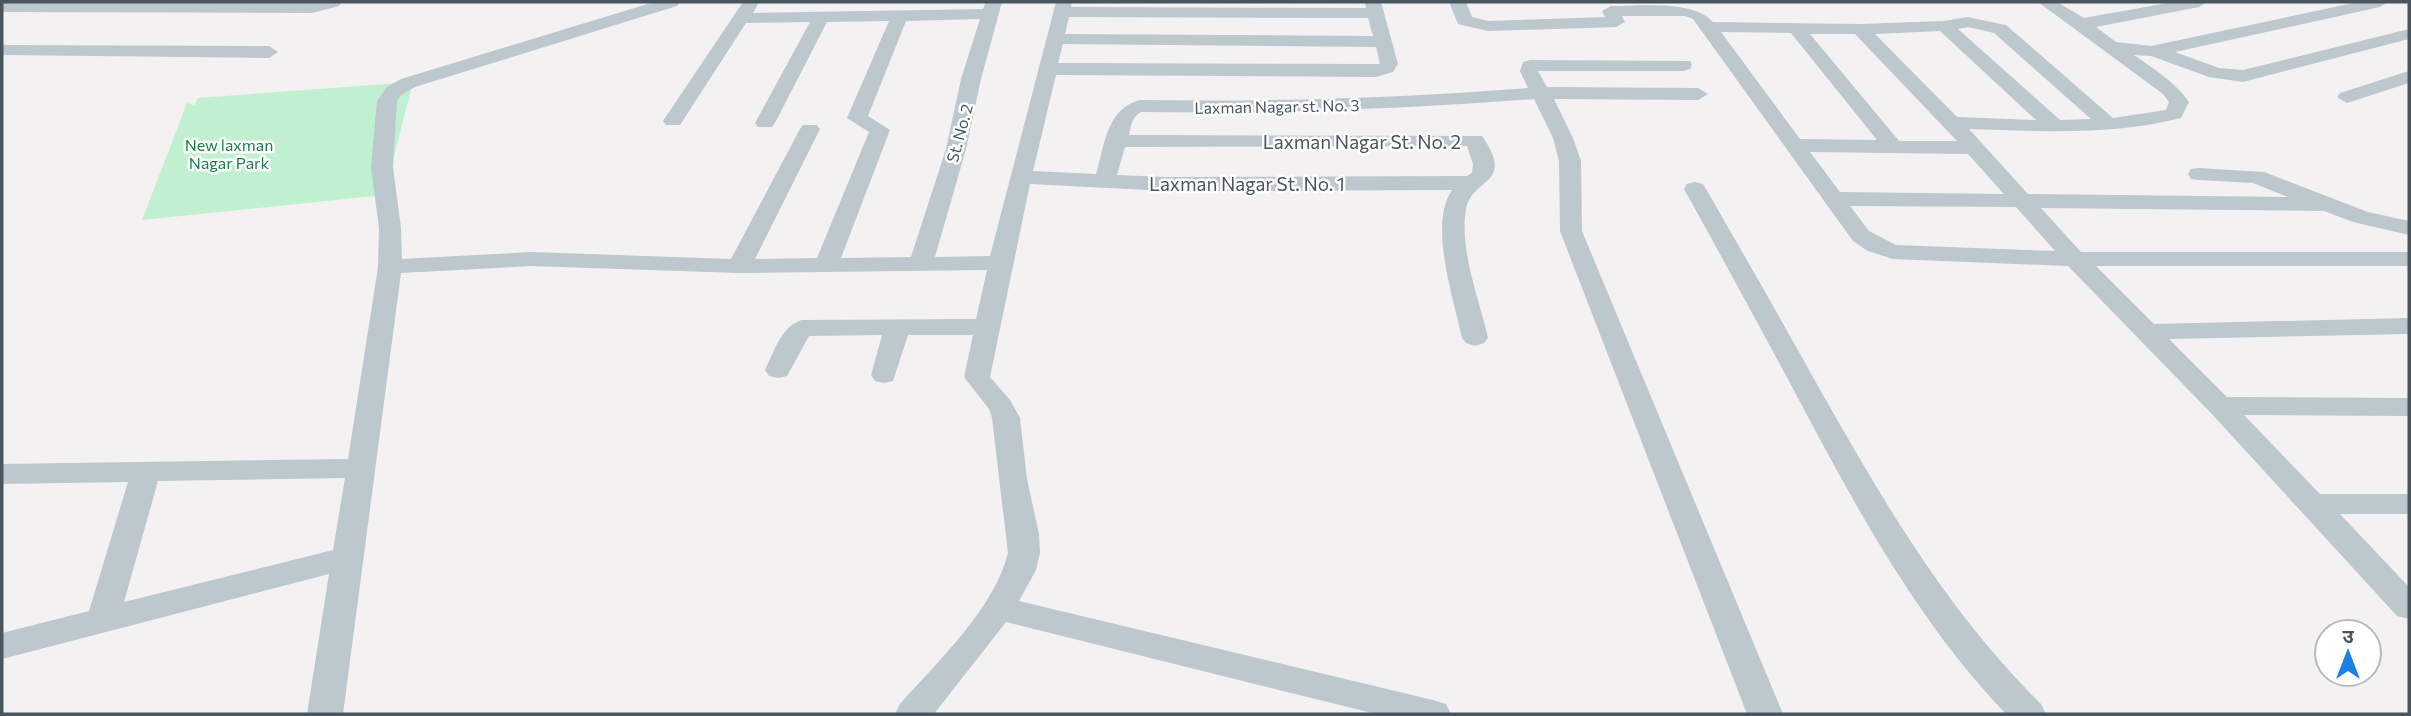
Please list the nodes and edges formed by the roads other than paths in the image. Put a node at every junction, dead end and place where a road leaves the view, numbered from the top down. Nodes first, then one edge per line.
1 (333, 2) edge
2 (671, 2) edge
3 (752, 2) edge
4 (1458, 2) edge
5 (2046, 2) edge
6 (2200, 2) edge
7 (2380, 2) edge
8 (1539, 4) dead end
9 (50, 5) edge
10 (153, 5) edge
11 (254, 5) edge
12 (1609, 6) edge
13 (2, 7) edge
14 (1062, 7) edge
15 (1374, 7) edge
16 (992, 8) edge
17 (821, 12) edge
18 (899, 17) junction
19 (741, 18) junction
20 (1552, 24) junction
21 (2081, 24) junction
22 (1944, 26) junction
23 (1710, 27) junction
24 (1796, 28) junction
25 (1860, 29) junction
26 (2409, 34) edge
27 (1055, 40) junction
28 (1381, 42) junction
29 (2379, 42) junction
30 (2114, 47) junction
31 (2, 50) edge
32 (2151, 51) junction
33 (269, 52) dead end
34 (2409, 53) edge
35 (1683, 65) dead end
36 (1047, 69) junction
37 (2409, 77) edge
38 (1539, 93) junction
39 (1698, 94) dead end
40 (2347, 97) dead end
41 (1460, 100) junction
42 (673, 121) dead end
43 (765, 123) dead end
44 (1951, 123) junction
45 (2054, 124) junction
46 (2108, 124) junction
47 (810, 129) dead end
48 (1475, 140) junction
49 (1117, 141) junction
50 (1793, 145) junction
51 (1893, 147) junction
52 (1973, 148) junction
53 (2199, 174) dead end
54 (1023, 177) junction
55 (1104, 181) junction
56 (1472, 183) junction
57 (1695, 189) dead end
58 (1835, 199) junction
59 (2021, 201) junction
60 (2327, 204) junction
61 (2409, 228) edge
62 (2075, 259) junction
63 (2409, 259) edge
64 (921, 263) junction
65 (1000, 263) junction
66 (739, 266) junction
67 (826, 266) junction
68 (390, 267) junction
69 (2409, 326) edge
70 (897, 327) junction
71 (986, 327) junction
72 (2148, 332) junction
73 (1475, 338) dead end
74 (778, 370) dead end
75 (884, 375) dead end
76 (2220, 406) junction
77 (2409, 407) edge
78 (360, 468) junction
79 (146, 472) junction
80 (2, 474) edge
81 (2310, 504) junction
82 (2409, 504) edge
83 (347, 558) junction
84 (2409, 607) edge
85 (998, 608) junction
86 (103, 620) junction
87 (2, 646) edge
88 (326, 714) edge
89 (913, 714) edge
90 (1433, 714) edge
91 (1765, 714) edge
92 (2028, 714) edge

1 - 11 street
2 - 68 street
3 - 19 street
4 - 20 street
5 - 21 street
6 - 21 street
7 - 32 street
8 - 20 street
9 - 10 street
9 - 13 street
10 - 11 street
12 - 20 street
12 - 23 street
14 - 15 street
14 - 27 street
15 - 28 street
16 - 18 street
16 - 64 street, St. No. 2
17 - 18 street
17 - 19 street
17 - 43 street
18 - 67 street
19 - 42 street
21 - 30 street
22 - 25 street
22 - 45 street
22 - 46 street
23 - 24 street
23 - 50 street
24 - 25 street
24 - 51 street
25 - 44 street
26 - 29 street
27 - 28 street
27 - 36 street
28 - 36 street
29 - 32 street
29 - 34 street
30 - 32 street
30 - 46 street
31 - 33 street
35 - 38 street
36 - 54 street
37 - 40 street
38 - 39 street, Laxman Nagar st. No. 3
38 - 41 street, Laxman Nagar st. No. 3
38 - 91 street
41 - 48 street
41 - 49 street, Laxman Nagar st. No. 3
44 - 45 street
44 - 52 street
45 - 46 street
47 - 66 street
48 - 49 street, Laxman Nagar St. No. 2
48 - 56 street, Laxman Nagar St. No. 2
49 - 55 street
50 - 51 street
50 - 58 street
51 - 52 street
52 - 59 street
53 - 60 street
54 - 55 street, Laxman Nagar St. No. 1
54 - 65 street
55 - 56 street, Laxman Nagar St. No. 1
56 - 73 street, Laxman Nagar St. No. 2
57 - 92 street
58 - 59 street
58 - 62 street
59 - 60 street
59 - 62 street
60 - 61 street
62 - 63 street
62 - 72 street
64 - 65 street
64 - 67 street
65 - 71 street
66 - 67 street
66 - 68 street
68 - 78 street
69 - 72 street
70 - 71 street
70 - 74 street
70 - 75 street
71 - 85 street
72 - 76 street
76 - 77 street
76 - 81 street
78 - 79 street
78 - 83 street
79 - 80 street
79 - 86 street
81 - 82 street
81 - 84 street
83 - 86 street
83 - 88 street
85 - 89 street
85 - 90 street
86 - 87 street

